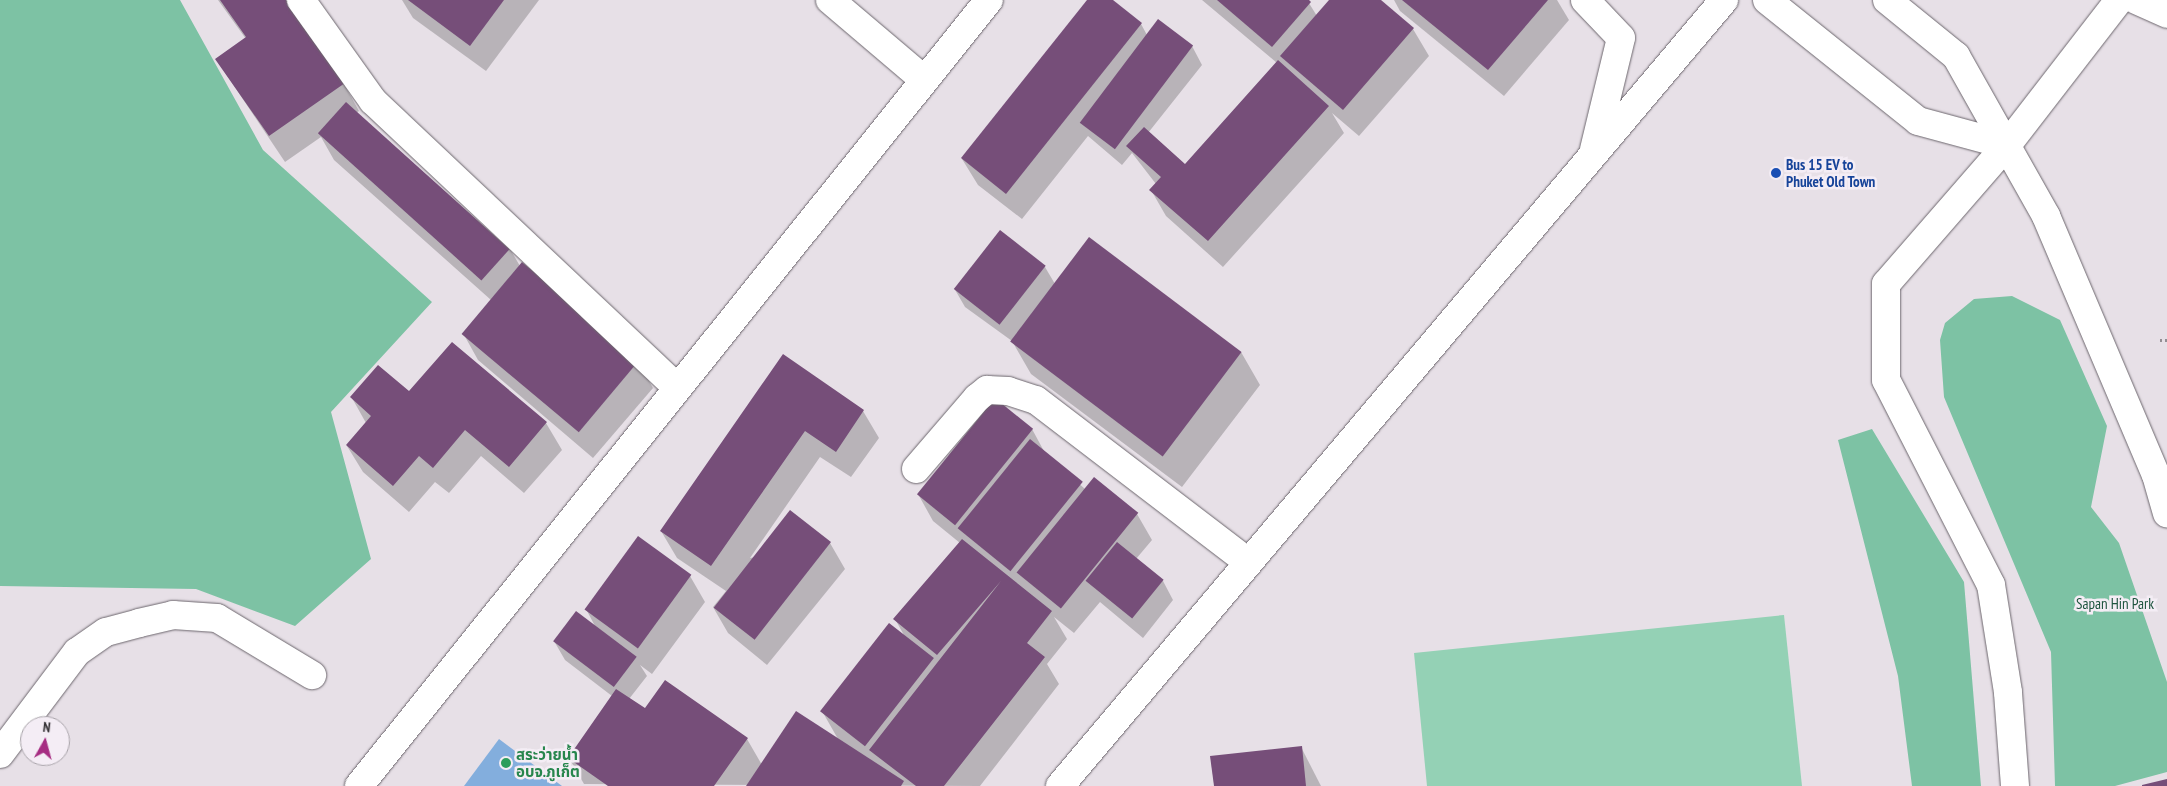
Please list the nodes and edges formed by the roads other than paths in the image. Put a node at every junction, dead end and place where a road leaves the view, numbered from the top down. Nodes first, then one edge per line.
1 (301, 0) edge
2 (830, 0) edge
3 (989, 0) edge
4 (1585, 0) edge
5 (1724, 0) edge
6 (1767, 0) edge
7 (1887, 0) edge
8 (2119, 0) edge
9 (2136, 0) edge
10 (2167, 14) edge
11 (923, 79) junction
12 (2007, 145) junction
13 (1592, 156) junction
14 (677, 387) junction
15 (916, 469) dead end
16 (2167, 513) edge
17 (1248, 562) junction
18 (312, 675) dead end
19 (0, 754) edge
20 (359, 786) edge
21 (1060, 786) edge
22 (2015, 786) edge

1 - 14 street
2 - 11 street
3 - 11 street
4 - 13 street
5 - 13 street
6 - 12 street
7 - 12 street
8 - 12 street
9 - 10 street
11 - 14 street
12 - 16 street
12 - 22 street
13 - 17 street
14 - 20 street
15 - 17 street
17 - 21 street
18 - 19 street

